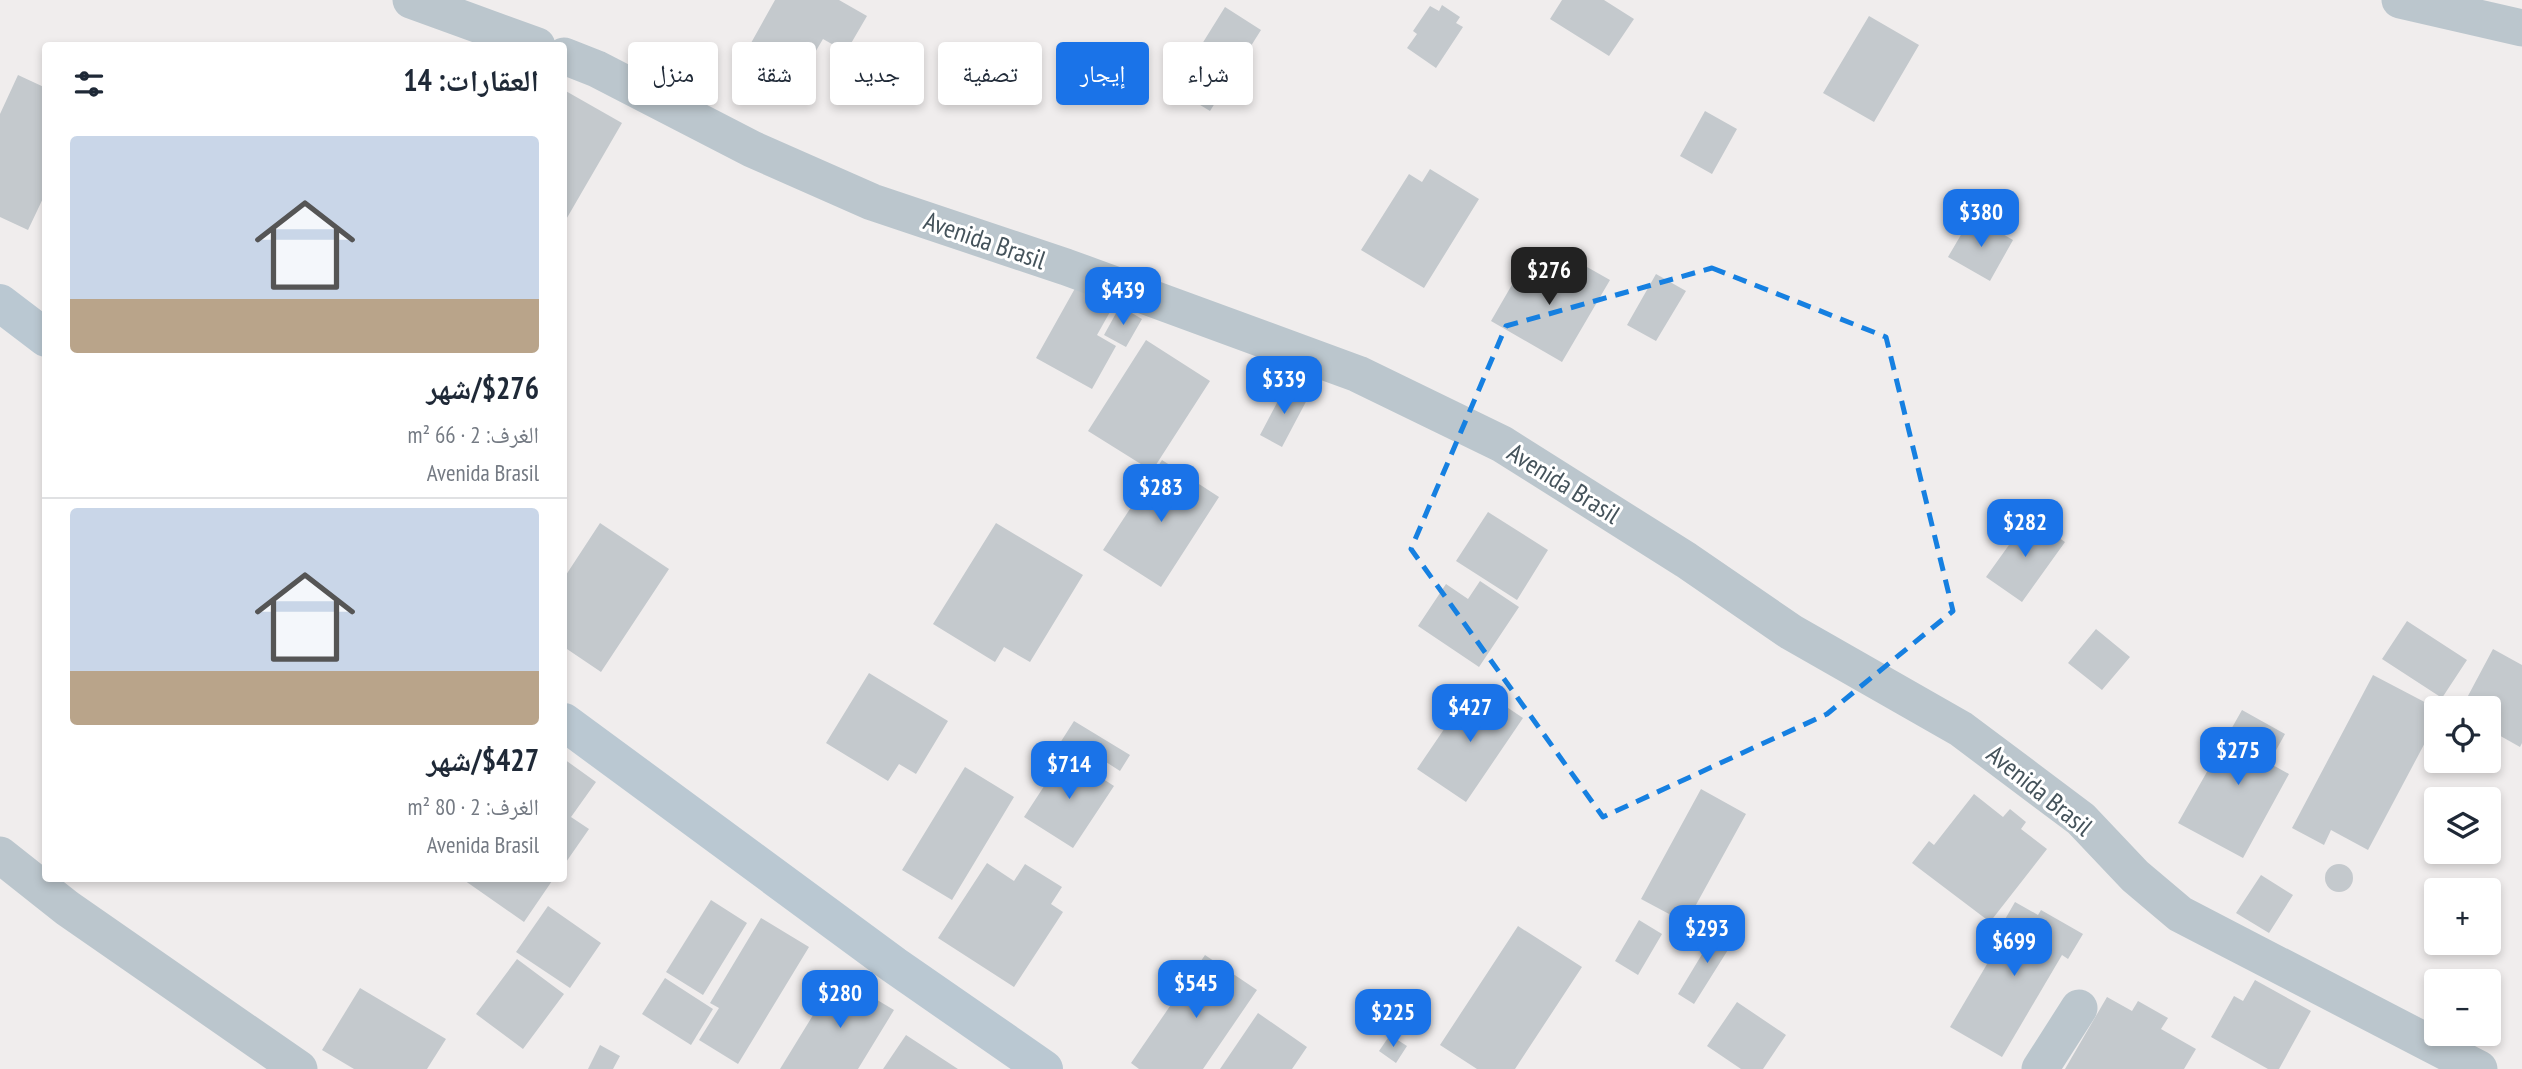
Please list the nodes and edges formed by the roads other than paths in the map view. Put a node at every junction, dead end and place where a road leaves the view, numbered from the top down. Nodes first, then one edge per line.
1 (411, 0) edge
2 (2400, 0) edge
3 (2522, 28) edge
4 (526, 42) edge
5 (567, 57) edge
6 (0, 303) edge
7 (42, 335) edge
8 (567, 724) edge
9 (0, 855) edge
10 (2079, 1008) dead end
11 (299, 1069) edge
12 (1044, 1069) edge
13 (2040, 1069) edge
14 (2479, 1069) edge

1 - 4 street
2 - 3 street
5 - 14 street, Avenida Brasil
6 - 7 main road
8 - 12 main road
9 - 11 street
10 - 13 street

